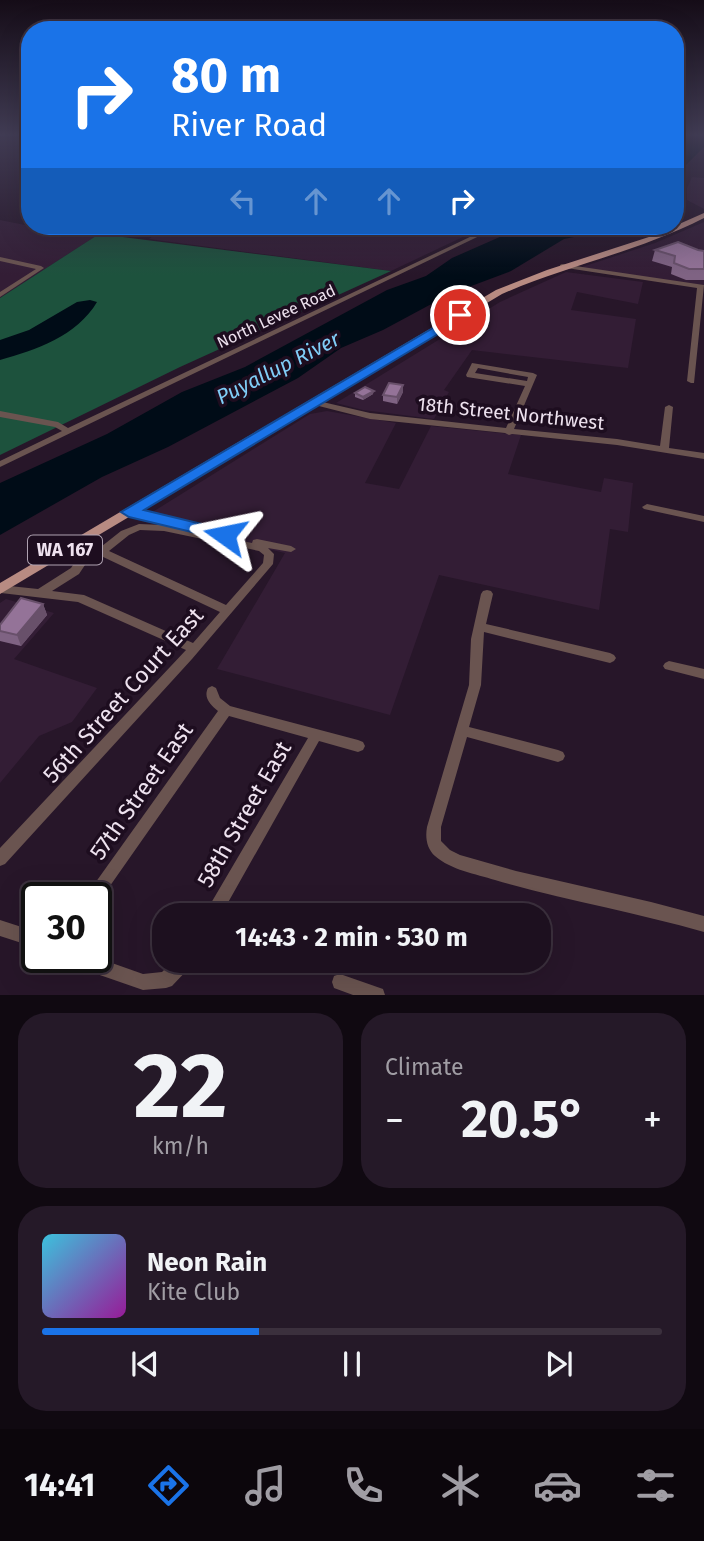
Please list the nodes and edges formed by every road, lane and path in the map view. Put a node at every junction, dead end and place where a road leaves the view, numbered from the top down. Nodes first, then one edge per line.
1 (704, 215) edge
2 (684, 224) edge
3 (478, 235) edge
4 (659, 235) edge
5 (0, 259) edge
6 (562, 266) junction
7 (702, 287) edge
8 (0, 295) edge
9 (691, 381) dead end
10 (529, 384) junction
11 (314, 402) junction
12 (669, 407) dead end
13 (0, 414) edge
14 (67, 430) junction
15 (509, 432) junction
16 (664, 449) junction
17 (704, 456) edge
18 (0, 464) edge
19 (647, 507) dead end
20 (129, 512) junction
21 (704, 519) edge
22 (291, 549) dead end
23 (101, 552) junction
24 (1, 589) edge
25 (41, 593) junction
26 (487, 594) dead end
27 (228, 611) junction
28 (479, 626) junction
29 (193, 648) junction
30 (610, 658) dead end
31 (670, 666) dead end
32 (704, 674) edge
33 (212, 691) dead end
34 (226, 710) junction
35 (461, 730) junction
36 (316, 735) junction
37 (358, 746) dead end
38 (558, 756) dead end
39 (0, 859) edge
40 (104, 882) edge
41 (219, 903) edge
42 (704, 924) edge
43 (0, 928) edge
44 (21, 935) edge
45 (112, 971) edge
46 (175, 973) edge
47 (340, 982) dead end
48 (377, 995) edge

1 - 2 main road, WA 167
3 - 14 street, North Levee Road
4 - 6 main road, WA 167
5 - 8 street
6 - 7 street
6 - 11 main road, WA 167
7 - 9 street
10 - 10 street
10 - 15 street
11 - 15 street, 18th Street Northwest
11 - 20 main road, WA 167
12 - 16 street
13 - 14 street
14 - 18 street, North Levee Road
15 - 16 street, 18th Street Northwest
16 - 17 street, 18th Street Northwest
19 - 21 street
20 - 22 street
20 - 24 main road, WA 167
23 - 25 street
23 - 27 street
23 - 27 street, 56th Street Court East
24 - 25 street
25 - 29 street
26 - 28 street
27 - 29 street, 56th Street Court East
28 - 30 street
28 - 35 street
29 - 39 street, 56th Street Court East
31 - 32 street
33 - 34 street
34 - 36 street
34 - 40 street, 57th Street East
35 - 38 street
35 - 42 street
36 - 37 street
36 - 41 street, 58th Street East
43 - 44 street
45 - 46 street
47 - 48 street

